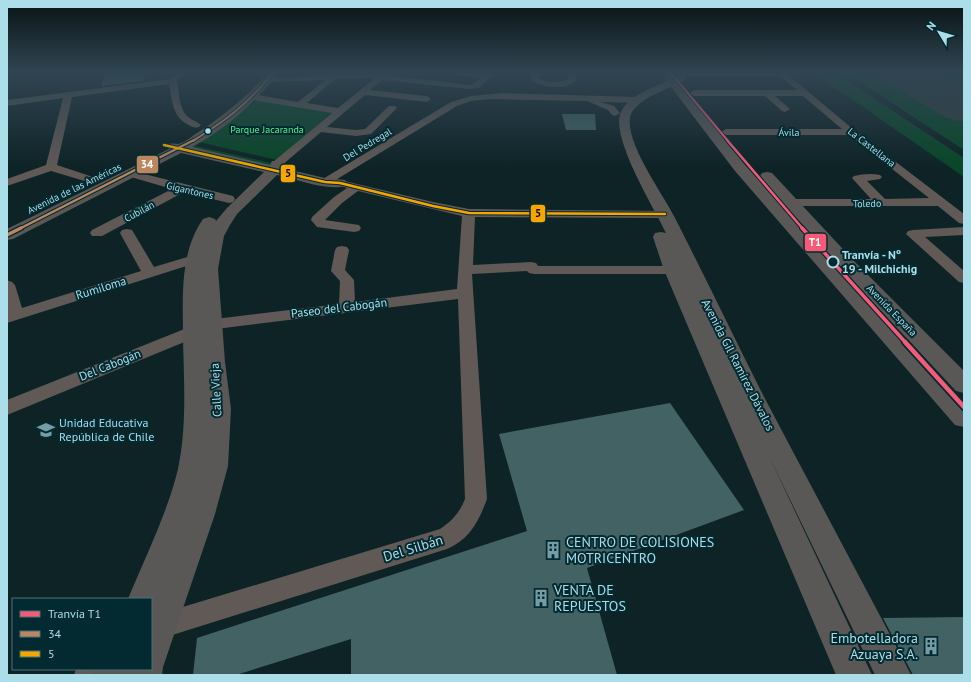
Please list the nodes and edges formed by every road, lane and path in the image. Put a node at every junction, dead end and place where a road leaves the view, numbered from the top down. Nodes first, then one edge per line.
1 (66, 105) edge
2 (178, 105) edge
3 (243, 105) edge
4 (299, 105) edge
5 (348, 105) edge
6 (453, 105) edge
7 (601, 105) edge
8 (622, 105) edge
9 (630, 105) edge
10 (695, 105) edge
11 (700, 105) edge
12 (780, 105) edge
13 (819, 105) edge
14 (392, 108) dead end
15 (785, 109) dead end
16 (340, 111) junction
17 (615, 113) junction
18 (200, 123) joint
19 (318, 129) junction
20 (726, 132) junction
21 (851, 132) junction
22 (177, 144) junction
23 (51, 167) junction
24 (634, 167) junction
25 (273, 168) junction
26 (128, 173) junction
27 (876, 177) dead end
28 (92, 180) junction
29 (332, 181) junction
30 (7, 183) edge
31 (356, 187) junction
32 (182, 188) junction
33 (229, 199) junction
34 (941, 202) junction
35 (793, 203) junction
36 (882, 203) junction
37 (469, 213) junction
38 (658, 214) junction
39 (7, 220) edge
40 (964, 220) edge
41 (354, 228) dead end
42 (964, 231) edge
43 (96, 233) dead end
44 (127, 233) dead end
45 (7, 235) edge
46 (342, 250) dead end
47 (194, 259) junction
48 (674, 270) junction
49 (150, 273) junction
50 (964, 278) edge
51 (465, 281) junction
52 (7, 285) edge
53 (347, 307) junction
54 (11, 316) edge
55 (203, 328) junction
56 (964, 385) edge
57 (7, 408) edge
58 (964, 418) edge
59 (144, 598) edge
60 (156, 629) edge
61 (152, 650) edge
62 (854, 675) edge
63 (893, 675) edge

1 - 23 street
2 - 18 street
3 - 22 main road, Avenida de las Américas
4 - 16 street
5 - 16 street, Calle Vieja
6 - 29 street, Del Pedregal
7 - 17 street, Del Pedregal
8 - 17 main road, Avenida Gil Ramírez Dávalos
9 - 24 main road, Avenida Gil Ramírez Dávalos
10 - 58 main road, Avenida España
11 - 20 main road, Avenida España
12 - 15 street
13 - 21 street, La Castellana
14 - 19 street
16 - 19 street, Calle Vieja
17 - 24 main road, Avenida Gil Ramírez Dávalos
18 - 22 main road, Avenida de las Américas
19 - 25 street, Calle Vieja
20 - 21 street, Ávila
20 - 35 main road, Avenida España
21 - 34 street, La Castellana
22 - 25 main road
22 - 26 main road, Avenida de las Américas
22 - 28 main road, Avenida de las Américas
23 - 28 street
23 - 30 street
24 - 38 main road, Avenida Gil Ramírez Dávalos
25 - 29 main road
25 - 33 main road, Calle Vieja
25 - 55 main road, Calle Vieja
26 - 32 street, Gigantones
26 - 45 main road, Avenida de las Américas
27 - 36 street
28 - 39 main road, Avenida de las Américas
29 - 31 street
31 - 37 street
31 - 41 street
32 - 33 street, Gigantones
32 - 43 street, Cubilán
33 - 47 main road, Calle Vieja
34 - 36 street, Toledo
34 - 40 street, La Castellana
35 - 36 street, Toledo
35 - 56 main road, Avenida España
37 - 38 street
37 - 51 street, Del Silbán
38 - 48 main road, Avenida Gil Ramírez Dávalos
38 - 63 main road, Avenida Gil Ramírez Dávalos
42 - 50 street
44 - 49 street
46 - 53 street
47 - 49 street, Rumiloma
47 - 55 main road, Calle Vieja
48 - 51 street, Paseo del Cabogán
48 - 62 main road, Avenida Gil Ramírez Dávalos
49 - 54 street, Rumiloma
51 - 53 street, Paseo del Cabogán
51 - 60 street, Del Silbán
52 - 54 street
53 - 55 street, Paseo del Cabogán
55 - 57 street, Del Cabogán
55 - 59 main road, Calle Vieja
55 - 60 main road, Calle Vieja
60 - 61 main road, Calle Vieja

